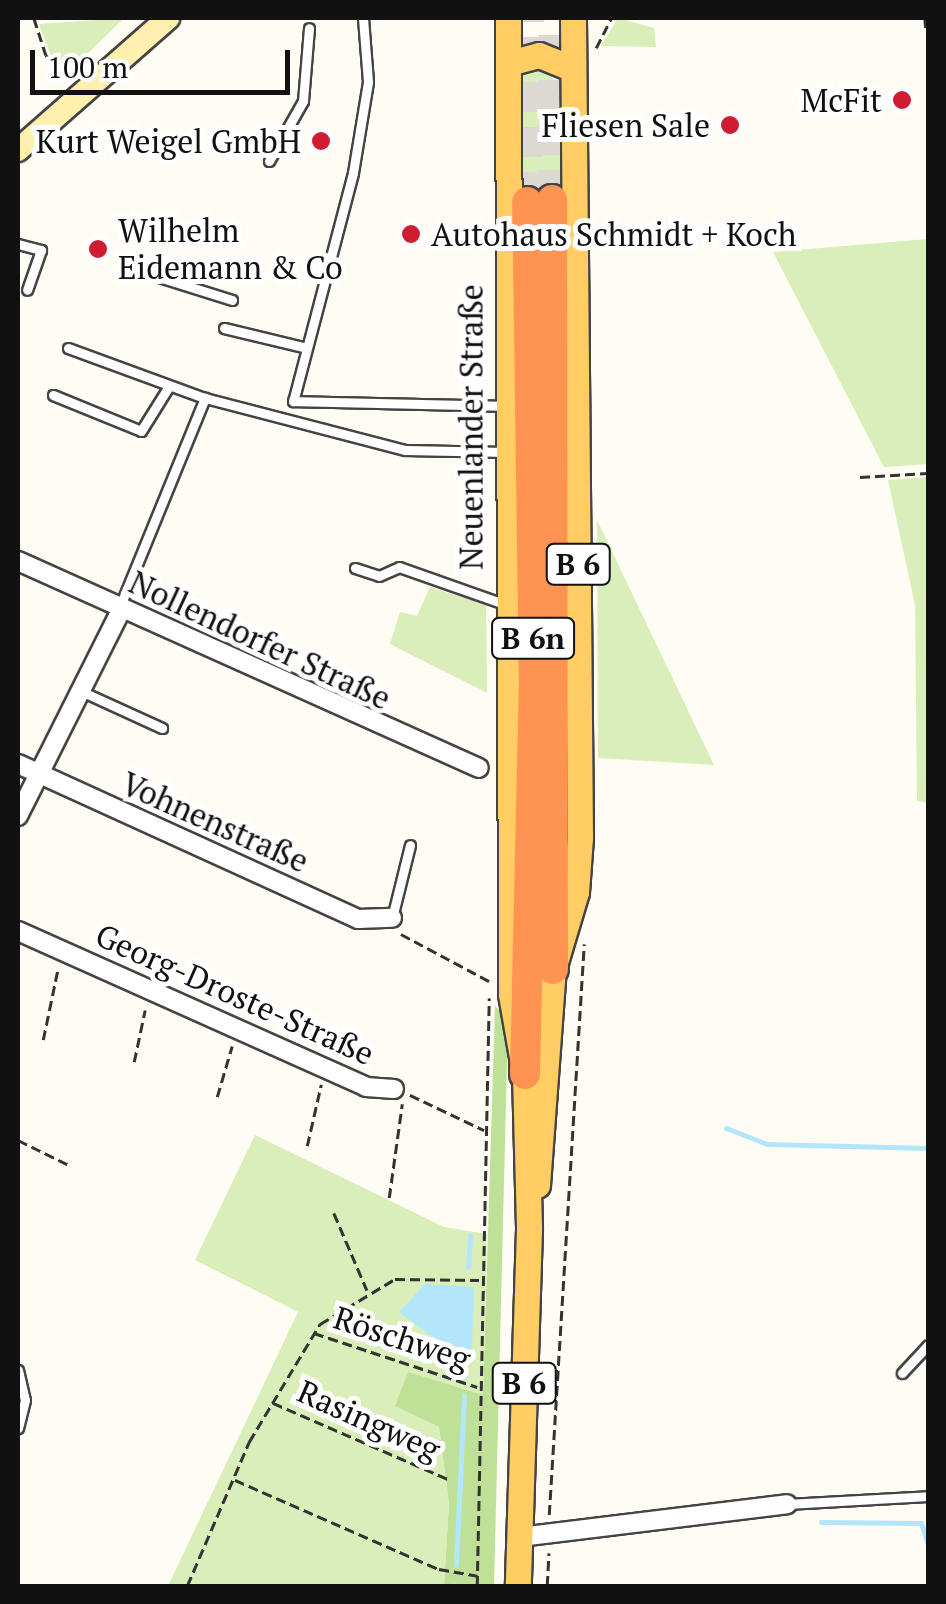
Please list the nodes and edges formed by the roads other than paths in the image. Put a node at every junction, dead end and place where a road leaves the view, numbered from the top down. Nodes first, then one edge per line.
1 (168, 18) edge
2 (363, 18) edge
3 (508, 18) edge
4 (564, 18) edge
5 (572, 18) edge
6 (592, 18) edge
7 (309, 28) dead end
8 (572, 61) junction
9 (508, 63) junction
10 (18, 150) edge
11 (269, 161) dead end
12 (18, 244) edge
13 (130, 268) dead end
14 (27, 290) dead end
15 (232, 300) dead end
16 (224, 328) dead end
17 (68, 348) dead end
18 (308, 348) junction
19 (169, 386) junction
20 (53, 395) dead end
21 (205, 398) junction
22 (506, 406) junction
23 (506, 452) junction
24 (18, 562) edge
25 (355, 568) dead end
26 (507, 605) junction
27 (121, 610) junction
28 (84, 692) junction
29 (162, 728) dead end
30 (18, 764) edge
31 (479, 768) dead end
32 (44, 778) junction
33 (18, 816) edge
34 (410, 845) dead end
35 (392, 918) joint
36 (18, 931) edge
37 (553, 969) junction
38 (525, 1074) junction
39 (394, 1090) road end
40 (529, 1229) junction
41 (928, 1345) edge
42 (18, 1370) edge
43 (902, 1374) dead end
44 (18, 1428) edge
45 (928, 1496) edge
46 (787, 1504) joint
47 (520, 1537) junction
48 (518, 1586) edge

1 - 10 street
2 - 18 lane
3 - 9 main road, Neuenlander Straße / B 6
4 - 8 main road
5 - 8 main road, Neuenlander Straße
6 - 8 main road, B 6
7 - 11 lane
8 - 9 main road
8 - 37 main road, Neuenlander Straße / B 6
9 - 22 main road, Neuenlander Straße / B 6
12 - 14 lane
13 - 15 lane
16 - 18 lane
17 - 19 lane
18 - 22 lane
19 - 20 lane
19 - 21 lane
21 - 23 lane
21 - 27 lane
22 - 23 main road, Neuenlander Straße / B 6
23 - 26 main road, Neuenlander Straße / B 6
24 - 27 street, Nollendorfer Straße
25 - 26 lane
26 - 38 main road, Neuenlander Straße / B 6
27 - 28 street
27 - 31 street, Nollendorfer Straße
28 - 29 lane
28 - 32 street
30 - 32 street, Vohnenstraße
32 - 33 street
32 - 35 street, Vohnenstraße
34 - 35 lane
36 - 39 street, Georg-Droste-Straße
37 - 38 highway, Neuenlander Straße / B 6n
37 - 40 main road, Neuenlander Straße / B 6
38 - 40 main road, Neuenlander Straße / B 6
40 - 47 main road, Neuenlander Straße / B 6
41 - 43 lane
42 - 44 lane
45 - 46 lane
46 - 47 street
47 - 48 main road, Neuenlander Straße / B 6

